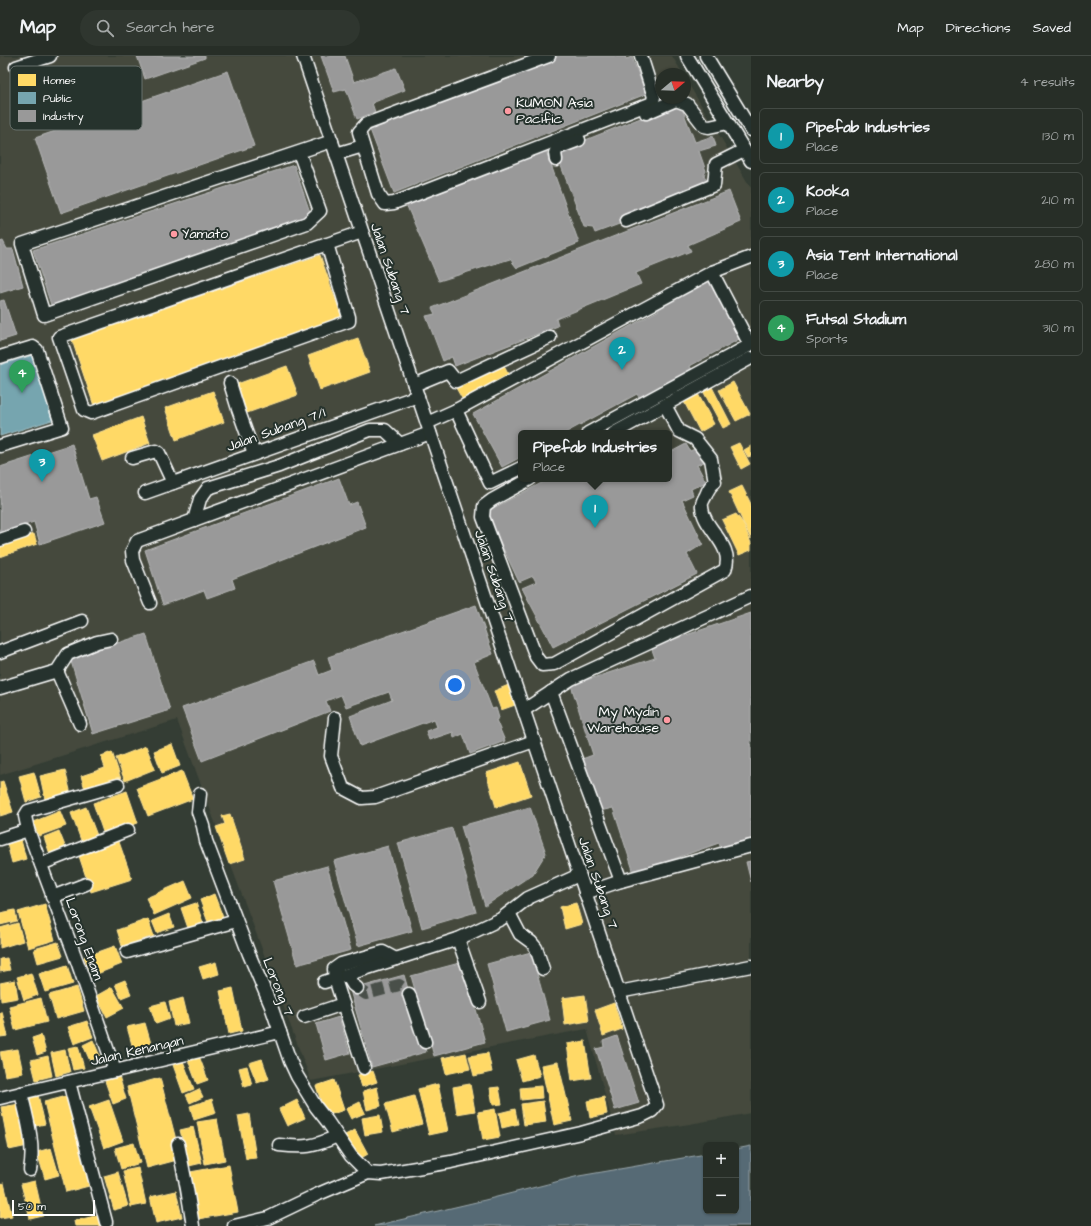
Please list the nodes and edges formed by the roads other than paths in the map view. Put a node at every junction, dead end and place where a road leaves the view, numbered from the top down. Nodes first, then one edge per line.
1 (50, 56) edge
2 (303, 56) edge
3 (549, 56) edge
4 (641, 56) edge
5 (687, 56) edge
6 (706, 56) edge
7 (19, 66) edge
8 (728, 123) junction
9 (751, 130) edge
10 (332, 141) junction
11 (363, 146) junction
12 (744, 150) junction
13 (299, 152) junction
14 (336, 154) junction
15 (556, 160) dead end
16 (751, 161) edge
17 (626, 221) dead end
18 (362, 232) junction
19 (327, 244) junction
20 (751, 257) edge
21 (712, 272) junction
22 (550, 337) dead end
23 (0, 357) edge
24 (751, 358) edge
25 (230, 383) dead end
26 (416, 390) junction
27 (665, 405) junction
28 (456, 410) junction
29 (428, 428) junction
30 (594, 430) edge
31 (619, 430) edge
32 (400, 444) junction
33 (0, 446) edge
34 (254, 454) junction
35 (132, 458) dead end
36 (518, 469) edge
37 (525, 482) edge
38 (172, 483) junction
39 (145, 493) dead end
40 (194, 520) junction
41 (24, 532) dead end
42 (0, 540) edge
43 (751, 596) edge
44 (150, 603) dead end
45 (82, 621) dead end
46 (111, 639) dead end
47 (0, 652) edge
48 (57, 671) junction
49 (0, 688) edge
50 (551, 692) junction
51 (524, 710) junction
52 (335, 718) dead end
53 (80, 724) dead end
54 (534, 741) junction
55 (118, 785) dead end
56 (200, 794) dead end
57 (28, 830) junction
58 (128, 830) dead end
59 (0, 839) edge
60 (751, 846) edge
61 (41, 864) junction
62 (579, 875) junction
63 (621, 881) junction
64 (86, 884) dead end
65 (585, 893) junction
66 (52, 897) junction
67 (509, 913) junction
68 (236, 921) junction
69 (458, 939) junction
70 (127, 952) dead end
71 (396, 959) junction
72 (751, 966) edge
73 (543, 969) dead end
74 (347, 975) junction
75 (330, 980) junction
76 (357, 988) tunnel mouth
77 (619, 992) junction
78 (410, 994) dead end
79 (480, 1002) dead end
80 (343, 1004) junction
81 (304, 1017) dead end
82 (280, 1032) junction
83 (425, 1042) dead end
84 (364, 1068) dead end
85 (115, 1071) junction
86 (69, 1082) junction
87 (21, 1093) junction
88 (0, 1098) edge
89 (337, 1136) junction
90 (178, 1144) dead end
91 (279, 1145) dead end
92 (30, 1170) dead end
93 (368, 1173) junction
94 (106, 1222) dead end
95 (193, 1226) edge
96 (234, 1226) edge

1 - 7 street
2 - 10 street, Jalan Subang 7
3 - 11 street
4 - 11 street
5 - 8 street
6 - 9 street
8 - 12 street
8 - 15 street
10 - 13 street
10 - 14 street, Jalan Subang 7
11 - 14 street
12 - 16 street
12 - 17 street
13 - 13 street
14 - 18 street, Jalan Subang 7
18 - 19 street
18 - 26 street, Jalan Subang 7
19 - 19 street
20 - 21 street
21 - 28 street
21 - 30 street
22 - 26 street, Jalan Subang 7/1
23 - 33 street
24 - 27 street
25 - 34 street
26 - 29 street, Jalan Subang 7
26 - 34 street, Jalan Subang 7/1
27 - 31 street
27 - 37 street
28 - 29 street
28 - 36 street
29 - 32 street
29 - 51 street, Jalan Subang 7
32 - 40 street
32 - 40 street
34 - 38 street, Jalan Subang 7/1
35 - 38 street
38 - 39 street, Jalan Subang 7/1
40 - 44 street
41 - 42 street
43 - 50 street
45 - 47 street
46 - 48 street
48 - 49 street
48 - 53 street
50 - 51 street
50 - 63 street
51 - 54 street, Jalan Subang 7
52 - 54 street
54 - 62 street, Jalan Subang 7
55 - 57 street, Lorong Enam
56 - 68 street, Lorong 7
57 - 59 street
57 - 61 street, Lorong Enam
58 - 61 street
60 - 63 street
61 - 66 street, Lorong Enam
62 - 65 street, Jalan Subang 7
62 - 67 street
63 - 65 street
64 - 66 street
65 - 77 street, Jalan Subang 7
66 - 85 street, Lorong Enam
67 - 69 street
67 - 73 street
68 - 70 street
68 - 82 street, Lorong 7
69 - 71 street
69 - 79 street
71 - 74 street
71 - 75 street
72 - 77 street
74 - 75 street
74 - 76 street
75 - 80 street
77 - 93 street, Jalan Subang 7
78 - 83 street
80 - 81 street
80 - 84 street
82 - 85 street, Jalan Kenangan
82 - 89 street, Lorong 7
85 - 86 street, Jalan Kenangan
86 - 87 street, Jalan Kenangan
86 - 94 street
87 - 88 street, Jalan Kenangan
87 - 92 street
89 - 91 street
89 - 93 street, Lorong 7
90 - 95 street
93 - 96 street

